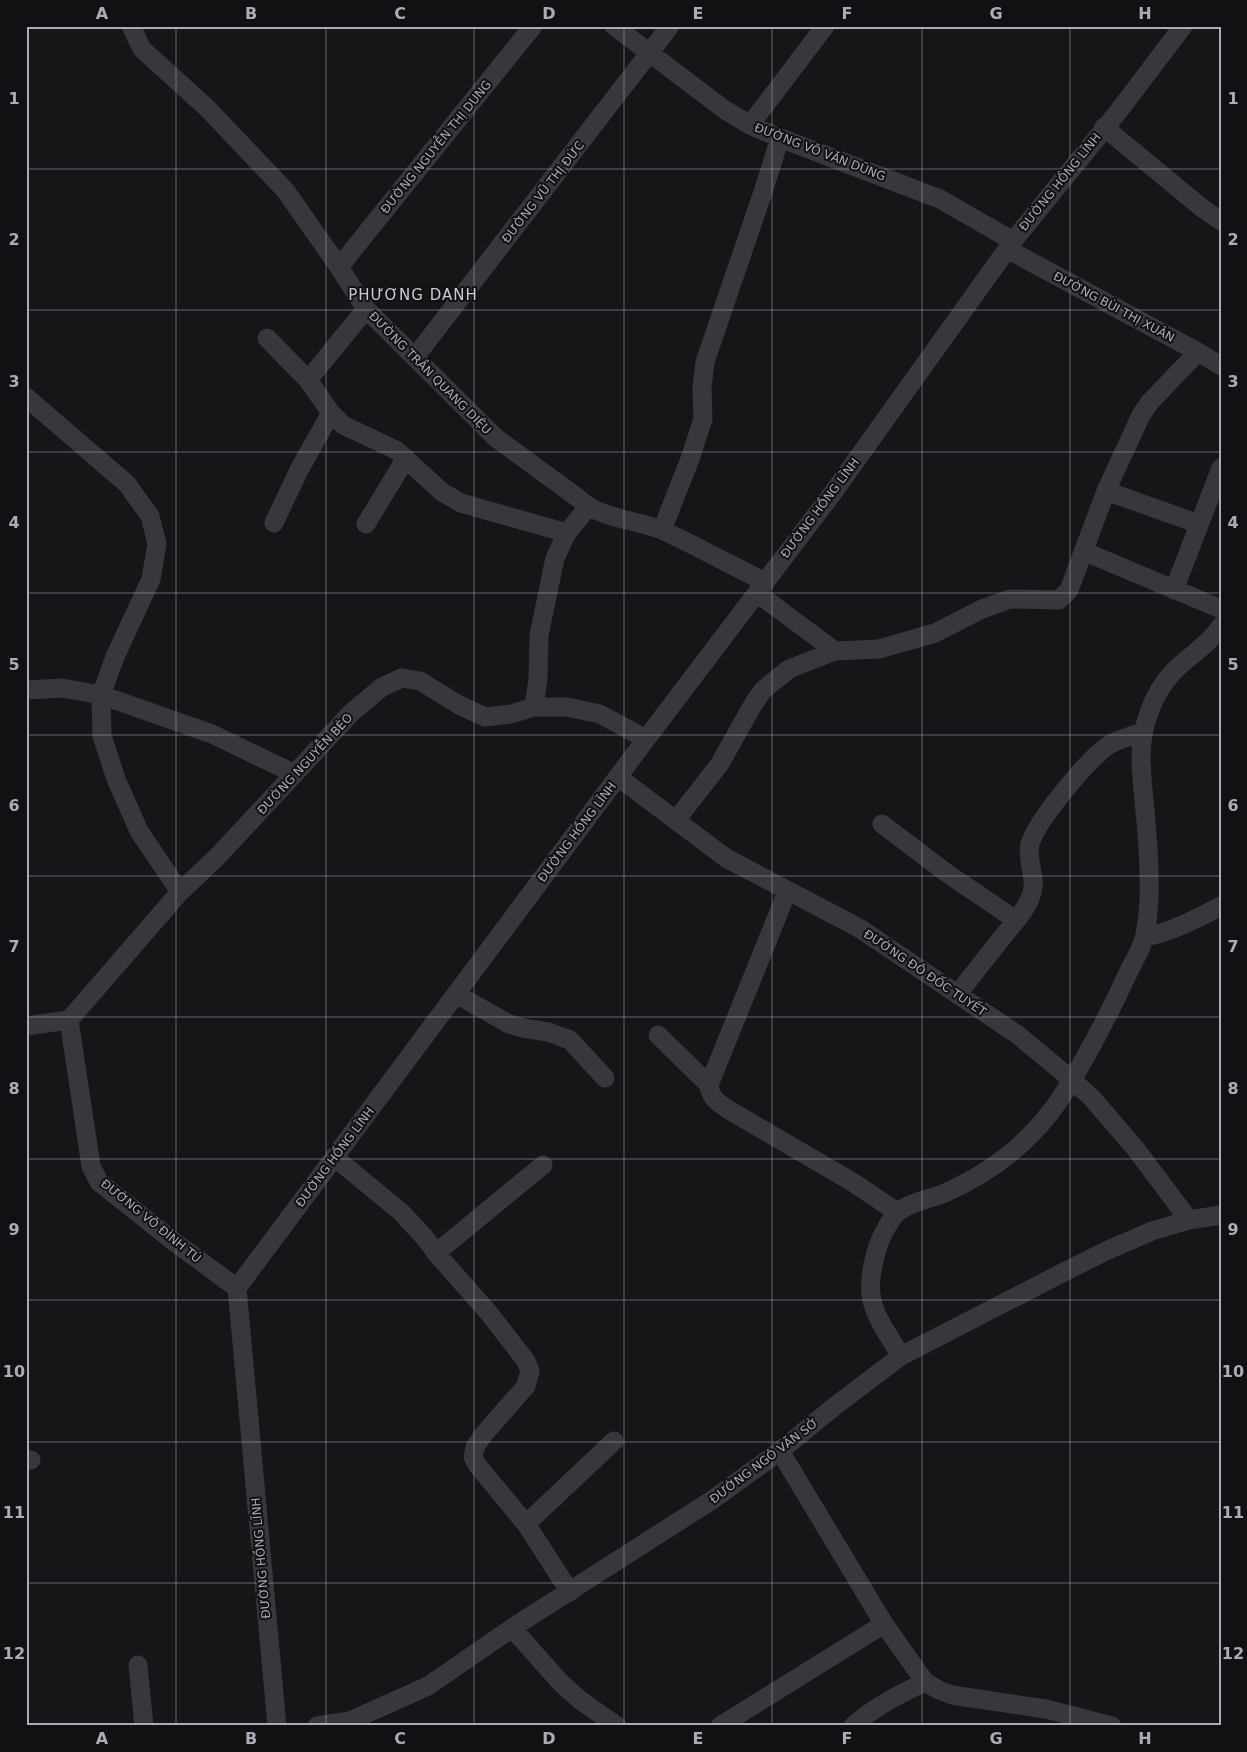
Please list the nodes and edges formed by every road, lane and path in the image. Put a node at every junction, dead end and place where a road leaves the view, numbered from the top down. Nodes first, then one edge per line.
1 (131, 26) edge
2 (534, 26) edge
3 (614, 26) edge
4 (670, 26) edge
5 (826, 26) edge
6 (1183, 26) edge
7 (650, 53) junction
8 (750, 125) junction
9 (1104, 127) junction
10 (780, 138) junction
11 (1221, 221) edge
12 (1010, 245) junction
13 (339, 267) junction
14 (366, 309) junction
15 (266, 338) dead end
16 (1198, 352) junction
17 (415, 357) junction
18 (1221, 366) edge
19 (308, 380) junction
20 (26, 397) edge
21 (331, 413) junction
22 (406, 458) junction
23 (1221, 468) edge
24 (1106, 491) junction
25 (588, 507) junction
26 (274, 523) dead end
27 (366, 524) dead end
28 (1199, 524) junction
29 (662, 530) junction
30 (567, 533) junction
31 (1083, 551) junction
32 (761, 587) junction
33 (1174, 590) junction
34 (1221, 609) edge
35 (1221, 626) edge
36 (835, 652) junction
37 (26, 690) edge
38 (100, 695) junction
39 (534, 707) junction
40 (1143, 732) junction
41 (646, 739) junction
42 (295, 774) junction
43 (618, 777) junction
44 (676, 820) junction
45 (882, 824) dead end
46 (180, 892) junction
47 (787, 892) junction
48 (1221, 906) edge
49 (1016, 920) junction
50 (1144, 937) junction
51 (456, 994) junction
52 (958, 994) junction
53 (69, 1020) junction
54 (26, 1026) edge
55 (658, 1035) dead end
56 (606, 1078) dead end
57 (1072, 1079) junction
58 (709, 1085) junction
59 (334, 1158) junction
60 (543, 1165) dead end
61 (897, 1212) junction
62 (1221, 1215) edge
63 (1189, 1220) junction
64 (436, 1253) junction
65 (237, 1288) junction
66 (901, 1356) junction
67 (614, 1441) dead end
68 (780, 1451) junction
69 (526, 1524) junction
70 (570, 1592) junction
71 (884, 1624) junction
72 (512, 1628) junction
73 (138, 1665) dead end
74 (925, 1682) junction
75 (352, 1723) edge
76 (144, 1726) edge
77 (277, 1726) edge
78 (316, 1726) edge
79 (617, 1726) edge
80 (720, 1726) edge
81 (853, 1726) edge
82 (1112, 1726) edge

1 - 13 street, ĐƯỜNG TRẦN QUANG DIỆU
2 - 13 street, ĐƯỜNG NGUYỄN THỊ DUNG
3 - 7 street, ĐƯỜNG VÕ VĂN DŨNG
4 - 7 street, ĐƯỜNG VŨ THỊ ĐỨC
5 - 8 street
6 - 9 street, ĐƯỜNG HỒNG LĨNH
7 - 8 street, ĐƯỜNG VÕ VĂN DŨNG
7 - 17 street, ĐƯỜNG VŨ THỊ ĐỨC
8 - 10 street, ĐƯỜNG VÕ VĂN DŨNG
9 - 11 street
9 - 12 street, ĐƯỜNG HỒNG LĨNH
10 - 12 street, ĐƯỜNG VÕ VĂN DŨNG
10 - 29 street
12 - 16 street, ĐƯỜNG BÙI THỊ XUÂN
12 - 32 street, ĐƯỜNG HỒNG LĨNH
13 - 14 street, ĐƯỜNG TRẦN QUANG DIỆU
14 - 17 street, ĐƯỜNG TRẦN QUANG DIỆU
14 - 19 street
15 - 19 street
16 - 18 street, ĐƯỜNG BÙI THỊ XUÂN
16 - 24 street
17 - 25 street, ĐƯỜNG TRẦN QUANG DIỆU
19 - 21 street
20 - 38 street
21 - 22 street
21 - 26 street
22 - 27 street
22 - 30 street
23 - 28 street
24 - 28 street
24 - 31 street
25 - 29 street, ĐƯỜNG TRẦN QUANG DIỆU
25 - 30 street
28 - 33 street
29 - 32 street, ĐƯỜNG TRẦN QUANG DIỆU
30 - 39 street
31 - 33 street
31 - 36 street
32 - 36 street, ĐƯỜNG TRẦN QUANG DIỆU
32 - 41 street, ĐƯỜNG HỒNG LĨNH
33 - 34 street
35 - 40 street
36 - 44 street
37 - 38 street
38 - 42 street
38 - 46 street
39 - 41 street, ĐƯỜNG NGUYỄN BÈO
39 - 42 street, ĐƯỜNG NGUYỄN BÈO
40 - 49 street
40 - 50 street
41 - 43 street, ĐƯỜNG HỒNG LĨNH
42 - 46 street, ĐƯỜNG NGUYỄN BÈO
43 - 44 street, ĐƯỚNG ĐÔ ĐỐC TUYẾT
43 - 51 street, ĐƯỜNG HỒNG LĨNH
44 - 47 street, ĐƯỚNG ĐÔ ĐỐC TUYẾT
45 - 49 street
46 - 53 street, ĐƯỜNG NGUYỄN BÈO
47 - 52 street, ĐƯỚNG ĐÔ ĐỐC TUYẾT
47 - 58 street
48 - 50 street
49 - 52 street
50 - 57 street
51 - 56 street
51 - 59 street, ĐƯỜNG HỒNG LĨNH
52 - 57 street, ĐƯỚNG ĐÔ ĐỐC TUYẾT
53 - 54 street
53 - 65 street, ĐƯỜNG VÕ ĐÌNH TÚ
55 - 58 street
57 - 61 street
57 - 63 street, ĐƯỚNG ĐÔ ĐỐC TUYẾT
58 - 61 street
59 - 64 street
59 - 65 street, ĐƯỜNG HỒNG LĨNH
60 - 64 street
61 - 66 street
62 - 63 street, ĐƯỜNG NGÔ VĂN SỞ
63 - 66 street, ĐƯỜNG NGÔ VĂN SỞ
64 - 69 street
65 - 77 street, ĐƯỜNG HỒNG LĨNH
66 - 68 street, ĐƯỜNG NGÔ VĂN SỞ
67 - 69 street
68 - 70 street, ĐƯỜNG NGÔ VĂN SỞ
68 - 71 street
69 - 70 street
70 - 72 street, ĐƯỜNG NGÔ VĂN SỞ
71 - 74 street
71 - 80 street
72 - 75 street, ĐƯỜNG NGÔ VĂN SỞ
72 - 79 street
73 - 76 street
74 - 81 street
74 - 82 street
75 - 78 street, ĐƯỜNG NGÔ VĂN SỞ

